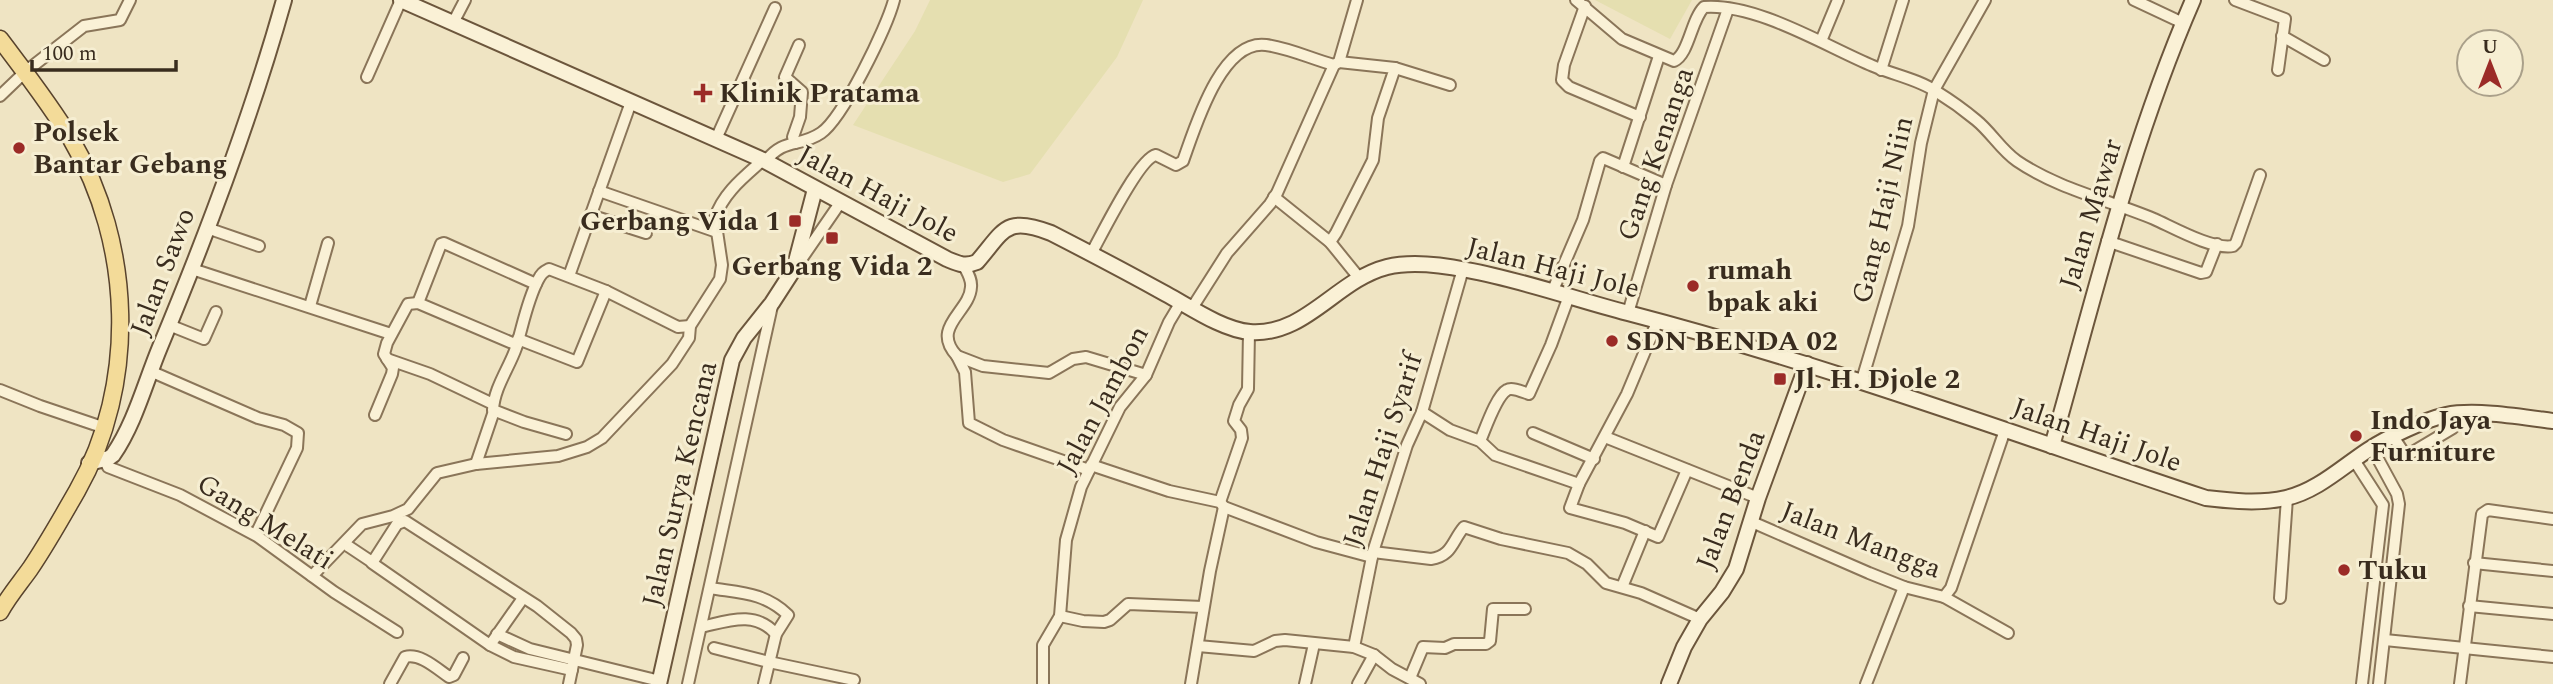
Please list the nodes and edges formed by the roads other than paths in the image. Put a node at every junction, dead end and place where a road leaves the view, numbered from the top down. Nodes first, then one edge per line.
1 (130, 0) edge
2 (284, 0) edge
3 (401, 0) edge
4 (465, 0) edge
5 (894, 0) edge
6 (1357, 0) edge
7 (1838, 0) edge
8 (1903, 0) edge
9 (1985, 0) edge
10 (2134, 0) edge
11 (2193, 0) edge
12 (2235, 0) edge
13 (1581, 3) edge
14 (422, 4) edge
15 (775, 8) dead end
16 (1728, 9) junction
17 (453, 23) junction
18 (2183, 23) junction
19 (2282, 36) junction
20 (0, 39) edge
21 (1821, 41) junction
22 (799, 45) dead end
23 (1659, 56) junction
24 (2325, 60) dead end
25 (1336, 64) junction
26 (1395, 68) junction
27 (1881, 70) junction
28 (2278, 70) dead end
29 (25, 72) junction
30 (367, 77) dead end
31 (1450, 85) dead end
32 (1934, 90) junction
33 (0, 96) edge
34 (631, 102) junction
35 (1640, 117) junction
36 (716, 139) junction
37 (794, 144) junction
38 (764, 161) junction
39 (1623, 167) junction
40 (2260, 175) dead end
41 (1666, 185) junction
42 (815, 190) junction
43 (599, 191) junction
44 (1274, 197) junction
45 (840, 203) junction
46 (2119, 204) junction
47 (590, 215) junction
48 (207, 228) junction
49 (717, 232) junction
50 (646, 233) dead end
51 (2107, 241) junction
52 (1330, 242) junction
53 (328, 243) dead end
54 (2217, 244) junction
55 (259, 246) dead end
56 (1091, 254) junction
57 (964, 266) junction
58 (192, 269) junction
59 (1463, 269) junction
60 (794, 270) junction
61 (569, 276) junction
62 (1360, 279) junction
63 (536, 284) junction
64 (1553, 290) junction
65 (606, 292) junction
66 (1569, 296) junction
67 (418, 303) junction
68 (772, 303) junction
69 (1186, 305) junction
70 (310, 306) junction
71 (216, 312) dead end
72 (1628, 313) junction
73 (1658, 320) junction
74 (169, 326) junction
75 (690, 326) junction
76 (1249, 332) junction
77 (391, 334) junction
78 (518, 342) junction
79 (957, 356) junction
80 (386, 358) junction
81 (1807, 365) junction
82 (150, 371) junction
83 (1146, 376) junction
84 (1862, 380) junction
85 (0, 390) edge
86 (494, 408) junction
87 (1422, 412) junction
88 (375, 415) dead end
89 (2553, 421) edge
90 (105, 428) junction
91 (2454, 428) dead end
92 (2005, 430) junction
93 (1533, 433) dead end
94 (566, 434) dead end
95 (1605, 437) junction
96 (2394, 438) junction
97 (1480, 442) junction
98 (2052, 446) junction
99 (2372, 448) junction
100 (1594, 459) junction
101 (2354, 460) junction
102 (97, 461) junction
103 (476, 464) junction
104 (1090, 467) junction
105 (1688, 470) junction
106 (1579, 484) junction
107 (2397, 494) junction
108 (1758, 498) junction
109 (2287, 498) junction
110 (1222, 505) junction
111 (2383, 505) junction
112 (2553, 519) edge
113 (1752, 522) junction
114 (258, 530) dead end
115 (1644, 531) junction
116 (348, 546) dead end
117 (1372, 555) junction
118 (372, 562) junction
119 (2474, 563) junction
120 (2553, 571) edge
121 (312, 576) junction
122 (1622, 587) junction
123 (1904, 587) junction
124 (709, 588) junction
125 (1944, 597) junction
126 (523, 598) junction
127 (2280, 598) dead end
128 (2469, 606) junction
129 (1, 607) edge
130 (1203, 607) junction
131 (1525, 609) dead end
132 (2553, 614) edge
133 (1060, 616) junction
134 (1700, 619) junction
135 (701, 627) junction
136 (397, 632) dead end
137 (2008, 633) dead end
138 (497, 634) junction
139 (776, 634) junction
140 (2385, 640) junction
141 (1314, 644) junction
142 (490, 645) junction
143 (1198, 646) junction
144 (1354, 647) junction
145 (715, 648) dead end
146 (2464, 649) junction
147 (1374, 656) junction
148 (463, 657) dead end
149 (2553, 657) edge
150 (769, 663) junction
151 (573, 665) junction
152 (1409, 678) junction
153 (855, 680) dead end
154 (660, 682) edge
155 (390, 684) edge
156 (569, 684) edge
157 (688, 684) edge
158 (764, 684) edge
159 (1043, 684) edge
160 (1191, 684) edge
161 (1305, 684) edge
162 (1358, 684) edge
163 (1420, 684) edge
164 (1670, 684) edge
165 (1866, 684) edge
166 (2362, 684) edge
167 (2379, 684) edge
168 (2460, 684) edge

1 - 29 street
2 - 48 main road, Jalan Sawo
3 - 14 main road, Jalan Haji Jole
3 - 30 street
4 - 17 street
5 - 37 street
6 - 25 street, Jalan Jambon
7 - 21 street
8 - 27 street
9 - 32 street, Gang Haji Niin
10 - 18 street
11 - 18 main road, Jalan Mawar
12 - 19 street
13 - 23 street
13 - 35 street
14 - 17 main road, Jalan Haji Jole
15 - 36 street
16 - 21 street
16 - 23 street
16 - 41 street, Gang Kenanga
17 - 34 main road, Jalan Haji Jole
18 - 46 main road, Jalan Mawar
19 - 24 street
19 - 28 street
20 - 29 main road
21 - 27 street
22 - 37 street
23 - 35 street
25 - 26 street
25 - 44 street, Jalan Jambon
25 - 56 street
26 - 31 street
26 - 52 street
27 - 32 street
29 - 33 street
29 - 90 main road
32 - 46 street
32 - 84 street, Gang Haji Niin
34 - 36 main road, Jalan Haji Jole
34 - 43 street
35 - 39 street
36 - 38 main road, Jalan Haji Jole
37 - 38 street
38 - 42 main road, Jalan Haji Jole
38 - 49 street
39 - 41 street
39 - 64 street
40 - 54 street
41 - 72 street, Gang Kenanga
42 - 45 main road, Jalan Haji Jole
42 - 60 main road, Jalan Surya Kencana
43 - 47 street
43 - 49 street
44 - 52 street
44 - 69 street, Jalan Jambon
45 - 57 main road, Jalan Haji Jole
45 - 60 street, Jalan Surya Kencana
46 - 51 main road, Jalan Mawar
46 - 54 street
47 - 50 street
47 - 61 street
48 - 55 street
48 - 58 main road, Jalan Sawo
49 - 75 street
51 - 54 street
51 - 98 main road, Jalan Mawar
52 - 62 street
53 - 70 street
56 - 57 main road, Jalan Haji Jole
56 - 69 main road, Jalan Haji Jole
57 - 79 street
58 - 70 street
58 - 74 main road, Jalan Sawo
59 - 62 main road, Jalan Haji Jole
59 - 64 main road, Jalan Haji Jole
59 - 87 street, Jalan Haji Syarif
60 - 68 main road, Jalan Surya Kencana
61 - 63 street
61 - 65 street
62 - 76 main road, Jalan Haji Jole
63 - 67 street
63 - 78 street
64 - 66 main road, Jalan Haji Jole
65 - 75 street
65 - 78 street
66 - 72 main road, Jalan Haji Jole
66 - 97 street
67 - 77 street
67 - 78 street
68 - 124 street
68 - 154 main road, Jalan Surya Kencana
69 - 76 main road, Jalan Haji Jole
69 - 83 street, Jalan Jambon
70 - 77 street
71 - 74 street
72 - 73 main road, Jalan Haji Jole
73 - 81 main road, Jalan Haji Jole
73 - 95 street
74 - 82 main road, Jalan Sawo
75 - 103 street
76 - 110 street
77 - 80 street
78 - 86 street
79 - 83 street
79 - 104 street
80 - 86 street
80 - 88 street
81 - 84 main road, Jalan Haji Jole
81 - 108 main road, Jalan Benda
82 - 102 main road, Jalan Sawo
82 - 114 street
83 - 104 street, Jalan Jambon
84 - 92 main road, Jalan Haji Jole
85 - 90 street
86 - 94 street
86 - 103 street
87 - 97 street
87 - 117 street, Jalan Haji Syarif
89 - 96 main road, Jalan Haji Jole
90 - 102 main road
91 - 96 street
92 - 98 main road, Jalan Haji Jole
92 - 125 street, Jalan Mangga
93 - 100 street
95 - 100 street
95 - 105 street
96 - 99 main road, Jalan Haji Jole
97 - 106 street
98 - 109 main road, Jalan Haji Jole
99 - 101 main road, Jalan Haji Jole
99 - 107 street
100 - 106 street
101 - 109 main road, Jalan Haji Jole
101 - 111 street
102 - 121 street, Gang Melati
102 - 129 main road
103 - 121 street
104 - 110 street
104 - 133 street, Jalan Jambon
105 - 108 street
105 - 115 street
106 - 115 street
107 - 111 street
107 - 140 street
108 - 113 main road, Jalan Benda
109 - 127 street
110 - 117 street
110 - 130 street
111 - 166 street
112 - 119 street
113 - 123 street, Jalan Mangga
113 - 134 main road, Jalan Benda
115 - 122 street
116 - 118 street
117 - 122 street
117 - 144 street, Jalan Haji Syarif
118 - 126 street
118 - 142 street
119 - 120 street
119 - 128 street
121 - 136 street, Gang Melati
122 - 134 street
123 - 125 street, Jalan Mangga
123 - 165 street
124 - 135 street
124 - 139 street
125 - 137 street
126 - 138 street
126 - 151 street
128 - 132 street
128 - 146 street
130 - 133 street
130 - 143 street
131 - 152 street
133 - 159 street, Jalan Jambon
134 - 164 main road, Jalan Benda
135 - 139 street
135 - 157 street
138 - 142 street
138 - 151 street
139 - 150 street
140 - 146 street
140 - 167 street
141 - 143 street
141 - 144 street
141 - 161 street
142 - 151 street
143 - 160 street
144 - 147 street
145 - 150 street
146 - 149 street
146 - 168 street
147 - 152 street
147 - 162 street
148 - 155 street
150 - 153 street
150 - 158 street
151 - 154 street
151 - 156 street
152 - 163 street

